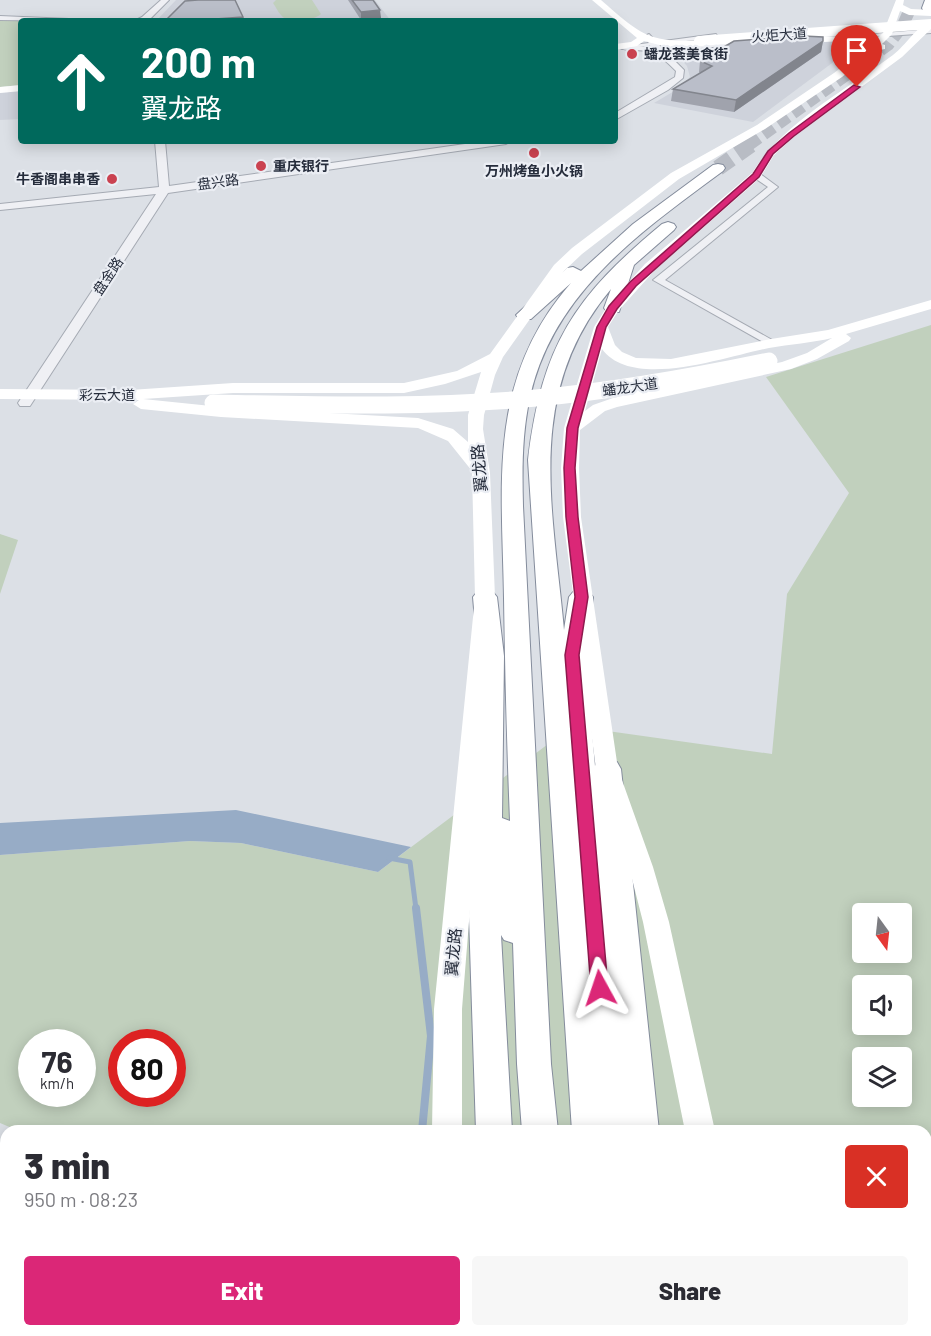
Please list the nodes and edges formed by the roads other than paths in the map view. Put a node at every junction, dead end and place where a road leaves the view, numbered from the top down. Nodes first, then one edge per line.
1 (165, 0) edge
2 (170, 0) edge
3 (596, 0) edge
4 (606, 0) edge
5 (898, 2) edge
6 (930, 7) edge
7 (0, 18) edge
8 (146, 18) edge
9 (152, 18) edge
10 (18, 19) edge
11 (929, 27) edge
12 (889, 29) junction
13 (648, 39) junction
14 (799, 40) junction
15 (665, 41) junction
16 (701, 42) junction
17 (680, 45) junction
18 (618, 47) edge
19 (872, 50) junction
20 (902, 53) junction
21 (666, 56) junction
22 (18, 88) edge
23 (0, 90) edge
24 (618, 115) edge
25 (160, 144) edge
26 (485, 144) edge
27 (718, 168) tunnel mouth
28 (747, 174) junction
29 (163, 176) junction
30 (198, 185) junction
31 (164, 190) junction
32 (123, 194) junction
33 (0, 207) edge
34 (152, 210) junction
35 (606, 252) junction
36 (631, 257) junction
37 (931, 304) edge
38 (613, 308) junction
39 (931, 311) edge
40 (525, 315) junction
41 (601, 327) junction
42 (837, 336) junction
43 (766, 353) junction
44 (495, 357) junction
45 (0, 394) edge
46 (28, 399) junction
47 (135, 399) junction
48 (214, 400) joint
49 (0, 403) edge
50 (572, 428) junction
51 (481, 473) junction
52 (485, 597) joint
53 (582, 597) junction
54 (562, 654) junction
55 (496, 655) junction
56 (489, 756) junction
57 (607, 769) junction
58 (534, 1064) junction
59 (447, 1125) edge
60 (494, 1125) edge
61 (539, 1125) edge
62 (590, 1125) edge
63 (611, 1125) edge
64 (640, 1125) edge
65 (699, 1125) edge

1 - 8 street
2 - 9 street
3 - 13 main road
4 - 13 main road
5 - 6 main road
5 - 12 main road, 翼龙路
7 - 10 street
11 - 12 street
11 - 12 street
11 - 16 main road, 火炬大道, bridge
11 - 20 main road
12 - 14 street
12 - 15 street
12 - 19 main road, 翼龙路
13 - 15 main road
13 - 17 main road
13 - 18 main road
13 - 21 street
14 - 17 street
14 - 19 main road
15 - 16 main road
16 - 17 main road
17 - 21 street
18 - 21 street
19 - 20 main road
19 - 40 main road, 翼龙路
20 - 28 main road
21 - 24 street
22 - 23 main road
25 - 29 street
26 - 30 street, 盘兴路
27 - 35 highway, 翼龙路
28 - 36 highway
28 - 38 main road
28 - 43 street
29 - 31 street
29 - 32 street
30 - 31 street, 盘兴路
30 - 34 street
31 - 32 street, 盘兴路
31 - 34 street, 盘金路
32 - 33 street, 盘兴路
34 - 46 street, 盘金路
35 - 40 highway
35 - 55 highway, 翼龙路
36 - 38 highway
36 - 54 highway
37 - 42 main road
38 - 41 main road
39 - 42 main road
40 - 44 main road, 翼龙路
41 - 43 main road
41 - 50 main road
42 - 43 main road
42 - 50 main road
43 - 48 main road, 蟠龙大道, bridge
44 - 47 main road
44 - 51 main road, 翼龙路
45 - 46 main road, 彩云大道
46 - 47 main road, 彩云大道
46 - 49 main road, 彩云大道
47 - 48 main road, 彩云大道
47 - 51 main road
50 - 53 main road
51 - 52 main road, 翼龙路
52 - 55 highway
53 - 54 highway
53 - 57 main road
54 - 62 highway
54 - 63 highway
55 - 56 highway
55 - 58 highway, 翼龙路
55 - 59 main road, 翼龙路
56 - 58 highway
56 - 60 highway
57 - 64 highway
57 - 65 main road
58 - 61 highway, 翼龙路

